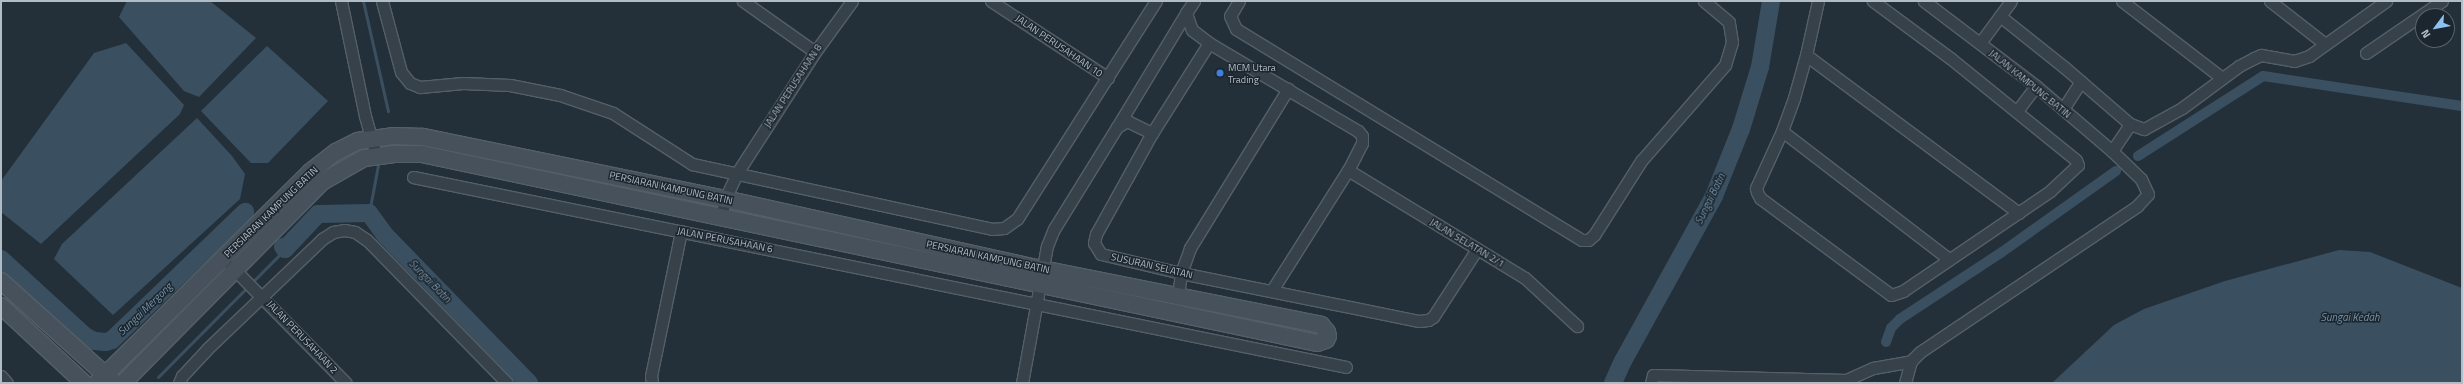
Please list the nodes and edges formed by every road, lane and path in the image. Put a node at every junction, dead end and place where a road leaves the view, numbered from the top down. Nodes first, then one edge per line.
1 (341, 1) edge
2 (382, 1) edge
3 (743, 1) edge
4 (852, 1) edge
5 (991, 1) edge
6 (1156, 1) edge
7 (1194, 1) edge
8 (1239, 1) edge
9 (1704, 1) edge
10 (1818, 1) edge
11 (1873, 1) edge
12 (1924, 1) edge
13 (2011, 1) edge
14 (2122, 1) edge
15 (2270, 1) edge
16 (2386, 1) edge
17 (2442, 1) edge
18 (1186, 13) junction
19 (2000, 16) junction
20 (1209, 43) junction
21 (1980, 43) junction
22 (2325, 44) junction
23 (815, 52) junction
24 (2366, 53) dead end
25 (1806, 55) junction
26 (1108, 78) junction
27 (2222, 78) junction
28 (2080, 81) junction
29 (2036, 86) junction
30 (1288, 89) junction
31 (2062, 109) junction
32 (2016, 111) junction
33 (2130, 124) junction
34 (1117, 127) junction
35 (1782, 131) junction
36 (1152, 133) junction
37 (372, 138) junction
38 (2112, 151) junction
39 (376, 155) junction
40 (1348, 170) junction
41 (737, 174) junction
42 (413, 177) dead end
43 (725, 199) junction
44 (2019, 213) junction
45 (721, 217) junction
46 (681, 231) junction
47 (1477, 249) junction
48 (224, 258) junction
49 (1949, 259) junction
50 (1042, 269) junction
51 (1181, 273) junction
52 (240, 275) junction
53 (1, 281) edge
54 (1040, 286) junction
55 (1272, 290) junction
56 (260, 294) junction
57 (1178, 295) junction
58 (1037, 303) junction
59 (1, 306) edge
60 (1577, 326) dead end
61 (1911, 361) junction
62 (1346, 367) dead end
63 (1, 376) edge
64 (105, 380) edge
65 (1845, 381) edge
66 (7, 383) edge
67 (84, 383) edge
68 (123, 383) edge
69 (179, 383) edge
70 (346, 383) edge
71 (507, 383) edge
72 (652, 383) edge
73 (1022, 383) edge
74 (1651, 383) edge
75 (1905, 383) edge

1 - 37 street
2 - 41 street
3 - 23 street
4 - 23 street, JALAN PERUSAHAAN 8
5 - 26 street, JALAN PERUSAHAAN 10
6 - 26 street
7 - 18 street
8 - 9 street
10 - 25 street
11 - 32 street
12 - 21 street, JALAN KAMPUNG BATIN
13 - 19 street
14 - 27 street
15 - 22 street
16 - 22 street
17 - 24 street
18 - 20 street
18 - 34 street
19 - 21 street
19 - 28 street
20 - 30 street
20 - 36 street, SUSURAN SELATAN
21 - 29 street, JALAN KAMPUNG BATIN
22 - 27 street
23 - 41 street, JALAN PERUSAHAAN 8
25 - 35 street
25 - 44 street
26 - 41 street
27 - 33 street
28 - 31 street
28 - 33 street
29 - 31 street, JALAN KAMPUNG BATIN
29 - 32 street
30 - 40 street
30 - 51 street
31 - 38 street, JALAN KAMPUNG BATIN
32 - 44 street
33 - 38 street
34 - 36 street
34 - 50 street
35 - 49 street
35 - 49 street
36 - 51 street, SUSURAN SELATAN
37 - 39 street
37 - 43 street, PERSIARAN KAMPUNG BATIN
37 - 48 street, PERSIARAN KAMPUNG BATIN
38 - 61 street, JALAN KAMPUNG BATIN
39 - 45 street, PERSIARAN KAMPUNG BATIN
39 - 52 street, PERSIARAN KAMPUNG BATIN
40 - 47 street, JALAN SELATAN 2/1
40 - 55 street
41 - 43 street, JALAN PERUSAHAAN 8
42 - 46 street, JALAN PERUSAHAAN 6
43 - 45 street, JALAN PERUSAHAAN 8
43 - 50 street, PERSIARAN KAMPUNG BATIN
44 - 49 street
45 - 54 street, PERSIARAN KAMPUNG BATIN
46 - 58 street, JALAN PERUSAHAAN 6
46 - 72 street
47 - 55 street, SUSURAN SELATAN
47 - 60 street, JALAN SELATAN 2/1
48 - 52 street, JALAN PERUSAHAAN 2
48 - 64 street, PERSIARAN KAMPUNG BATIN
50 - 54 street
50 - 57 street, PERSIARAN KAMPUNG BATIN
51 - 55 street, SUSURAN SELATAN
51 - 57 street
52 - 56 street, JALAN PERUSAHAAN 2
52 - 68 street, PERSIARAN KAMPUNG BATIN
53 - 64 street
54 - 57 street, PERSIARAN KAMPUNG BATIN
54 - 58 street
56 - 69 street
56 - 70 street, JALAN PERUSAHAAN 2
56 - 71 street
58 - 62 street, JALAN PERUSAHAAN 6
58 - 73 street
59 - 67 street
61 - 65 street
61 - 75 street
63 - 66 street
65 - 74 street

